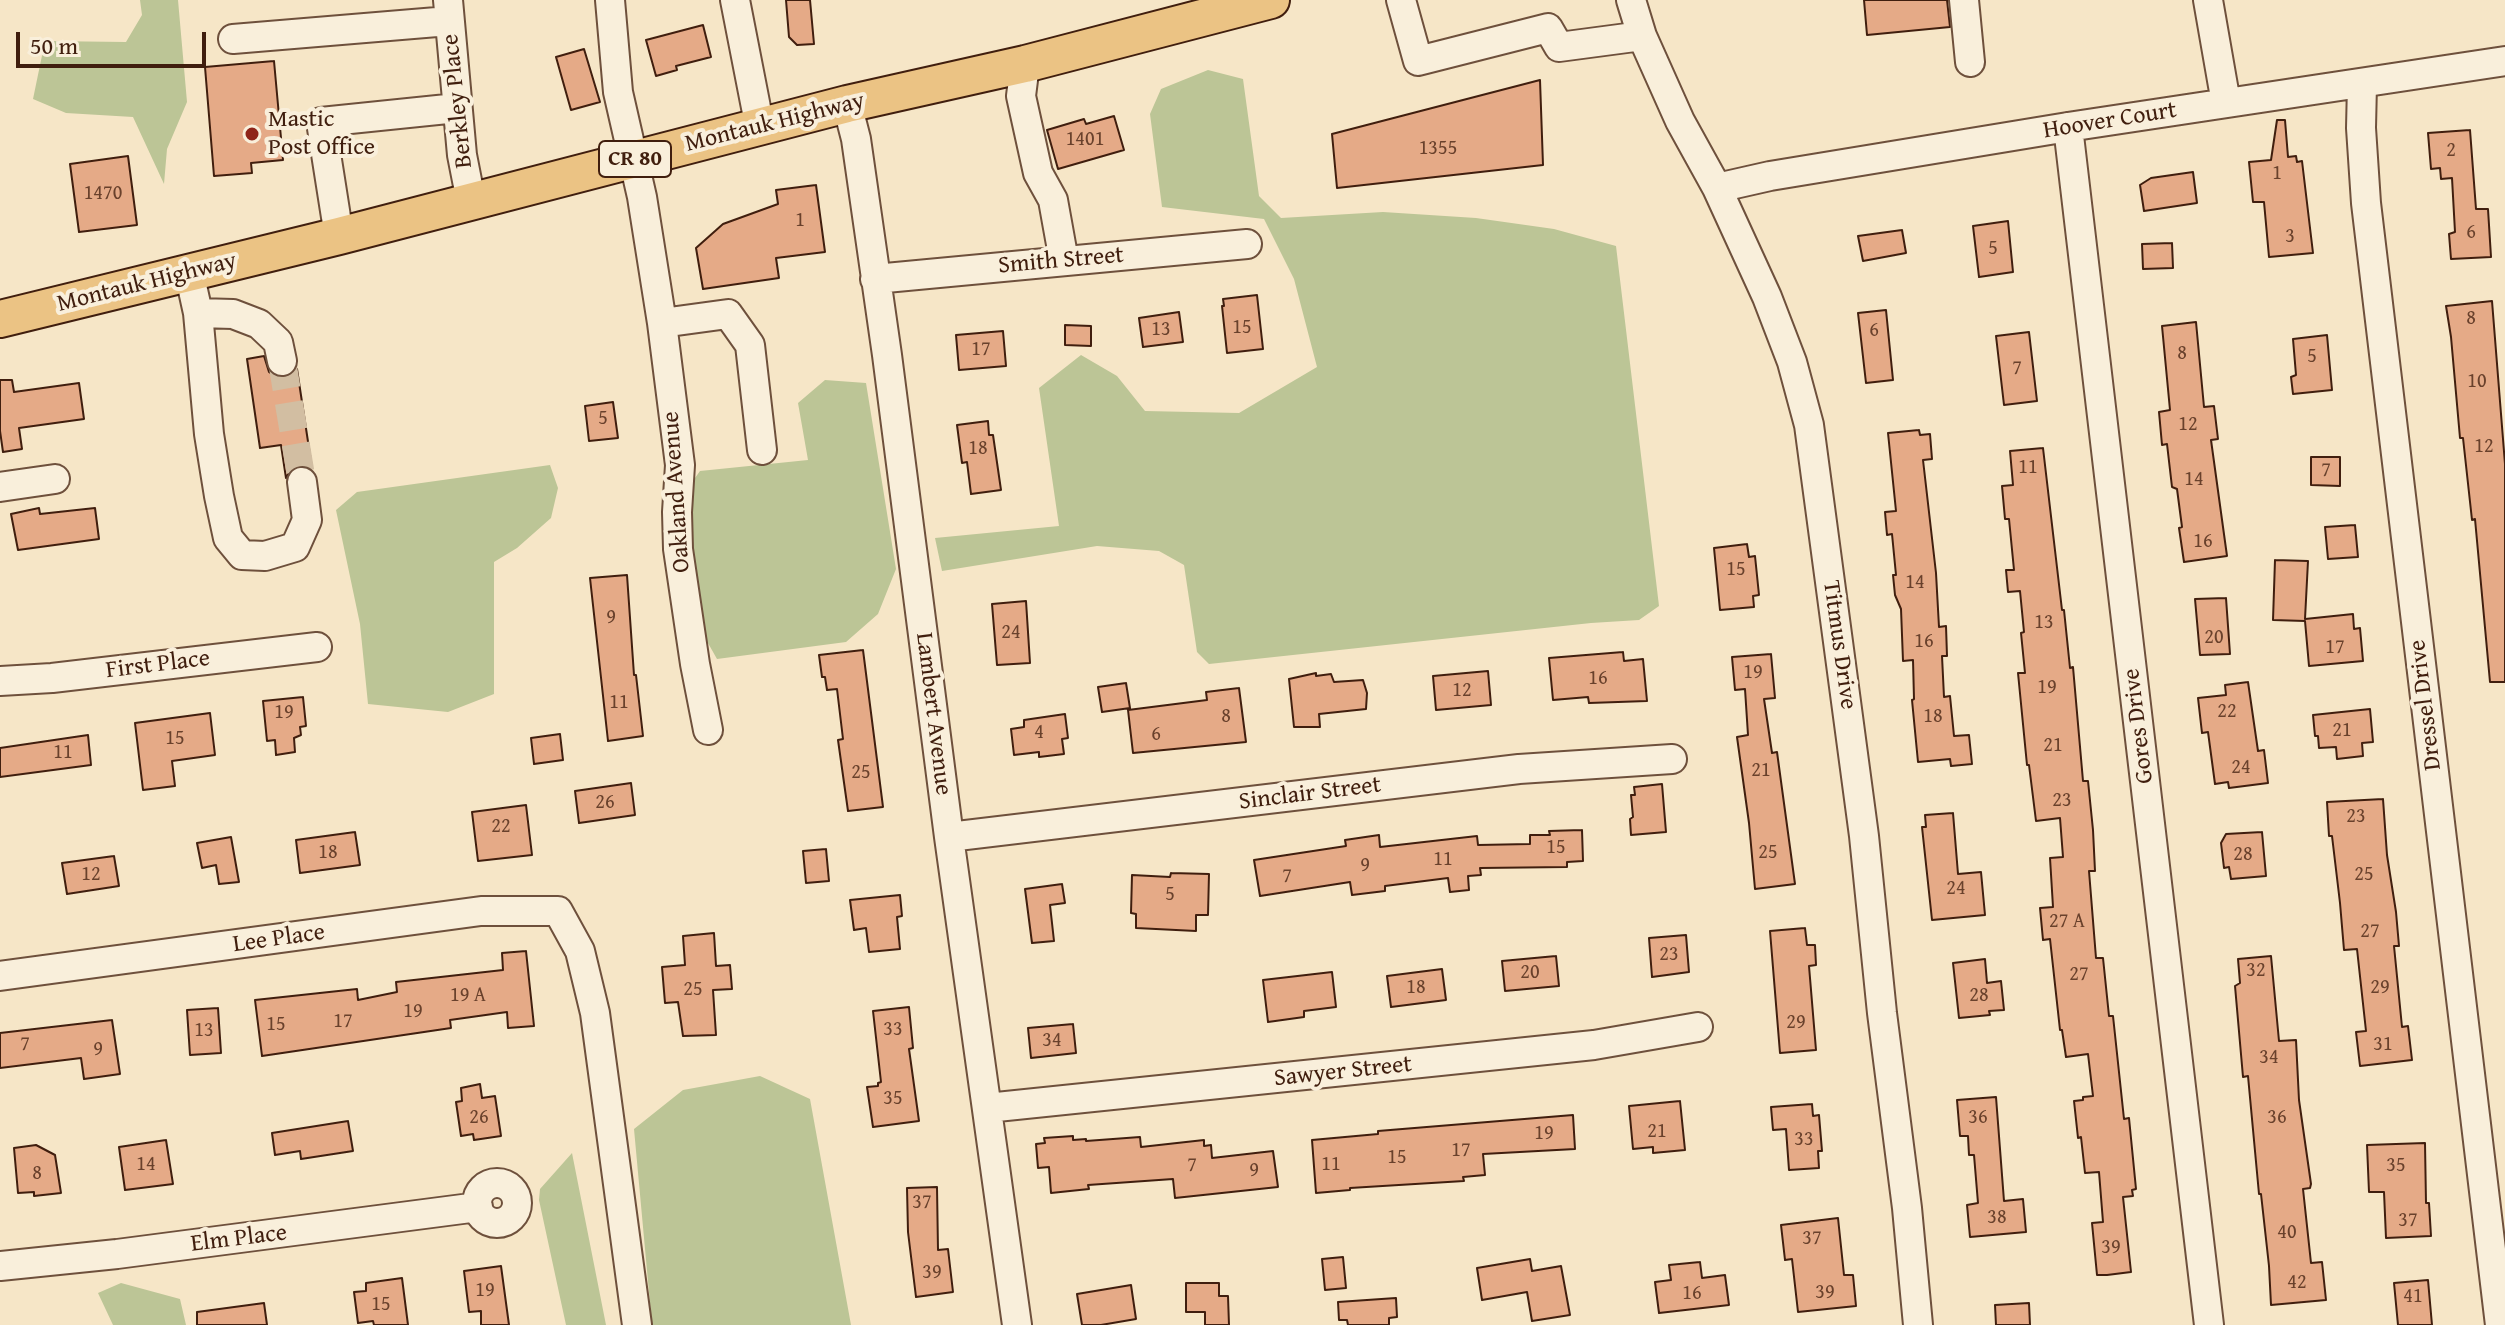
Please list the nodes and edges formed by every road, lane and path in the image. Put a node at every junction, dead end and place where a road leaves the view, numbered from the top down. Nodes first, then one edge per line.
1 (610, 0) edge
2 (735, 0) edge
3 (1271, 0) edge
4 (1401, 0) edge
5 (1631, 0) edge
6 (1964, 0) edge
7 (2208, 0) edge
8 (1220, 6) edge
9 (448, 11) edge
10 (1642, 36) junction
11 (233, 39) dead end
12 (2505, 61) edge
13 (1970, 62) dead end
14 (1025, 64) junction
15 (2362, 84) junction
16 (2226, 103) junction
17 (847, 104) junction
18 (457, 108) junction
19 (2068, 127) junction
20 (760, 128) junction
21 (635, 159) junction
22 (1717, 188) junction
23 (471, 201) junction
24 (339, 236) junction
25 (1247, 244) dead end
26 (1064, 261) junction
27 (189, 272) junction
28 (875, 279) junction
29 (198, 313) junction
30 (0, 319) edge
31 (662, 323) junction
32 (282, 361) tunnel mouth
33 (762, 450) dead end
34 (55, 479) dead end
35 (302, 482) tunnel mouth
36 (0, 487) edge
37 (317, 647) dead end
38 (0, 681) edge
39 (708, 730) dead end
40 (1672, 759) dead end
41 (949, 837) junction
42 (0, 976) edge
43 (1698, 1027) dead end
44 (987, 1108) junction
45 (478, 1207) dead end
46 (0, 1266) edge
47 (637, 1325) edge
48 (1017, 1325) edge
49 (1918, 1325) edge
50 (2209, 1325) edge
51 (2500, 1325) edge

1 - 21 street, Oakland Avenue
2 - 20 street
3 - 8 main road, Montauk Highway / CR 80
4 - 10 street
5 - 10 street, Titmus Drive
6 - 13 street
7 - 16 street
8 - 14 main road, Montauk Highway / CR 80
9 - 11 street
9 - 18 street, Berkley Place
10 - 22 street, Titmus Drive
12 - 15 street, Hoover Court
14 - 17 main road, Montauk Highway / CR 80
14 - 26 street
15 - 16 street, Hoover Court
15 - 51 street, Dressel Drive
16 - 19 street, Hoover Court
17 - 20 main road, Montauk Highway / CR 80
17 - 28 street, Lambert Avenue
18 - 23 street, Berkley Place
18 - 24 street
19 - 22 street, Hoover Court
19 - 50 street, Gores Drive
20 - 21 main road, Montauk Highway / CR 80
21 - 23 main road, Montauk Highway / CR 80
21 - 31 street, Oakland Avenue
22 - 49 street, Titmus Drive
23 - 24 main road, Montauk Highway / CR 80
24 - 27 main road, Montauk Highway / CR 80
25 - 26 street, Smith Street
26 - 28 street, Smith Street
27 - 29 street
27 - 30 main road, Montauk Highway / CR 80
28 - 41 street, Lambert Avenue
29 - 32 street
29 - 35 street
31 - 33 street
31 - 39 street, Oakland Avenue
34 - 36 street
37 - 38 street, First Place
40 - 41 street, Sinclair Street
41 - 44 street, Lambert Avenue
42 - 47 street, Lee Place
43 - 44 street, Sawyer Street
44 - 48 street, Lambert Avenue
45 - 46 street, Elm Place

